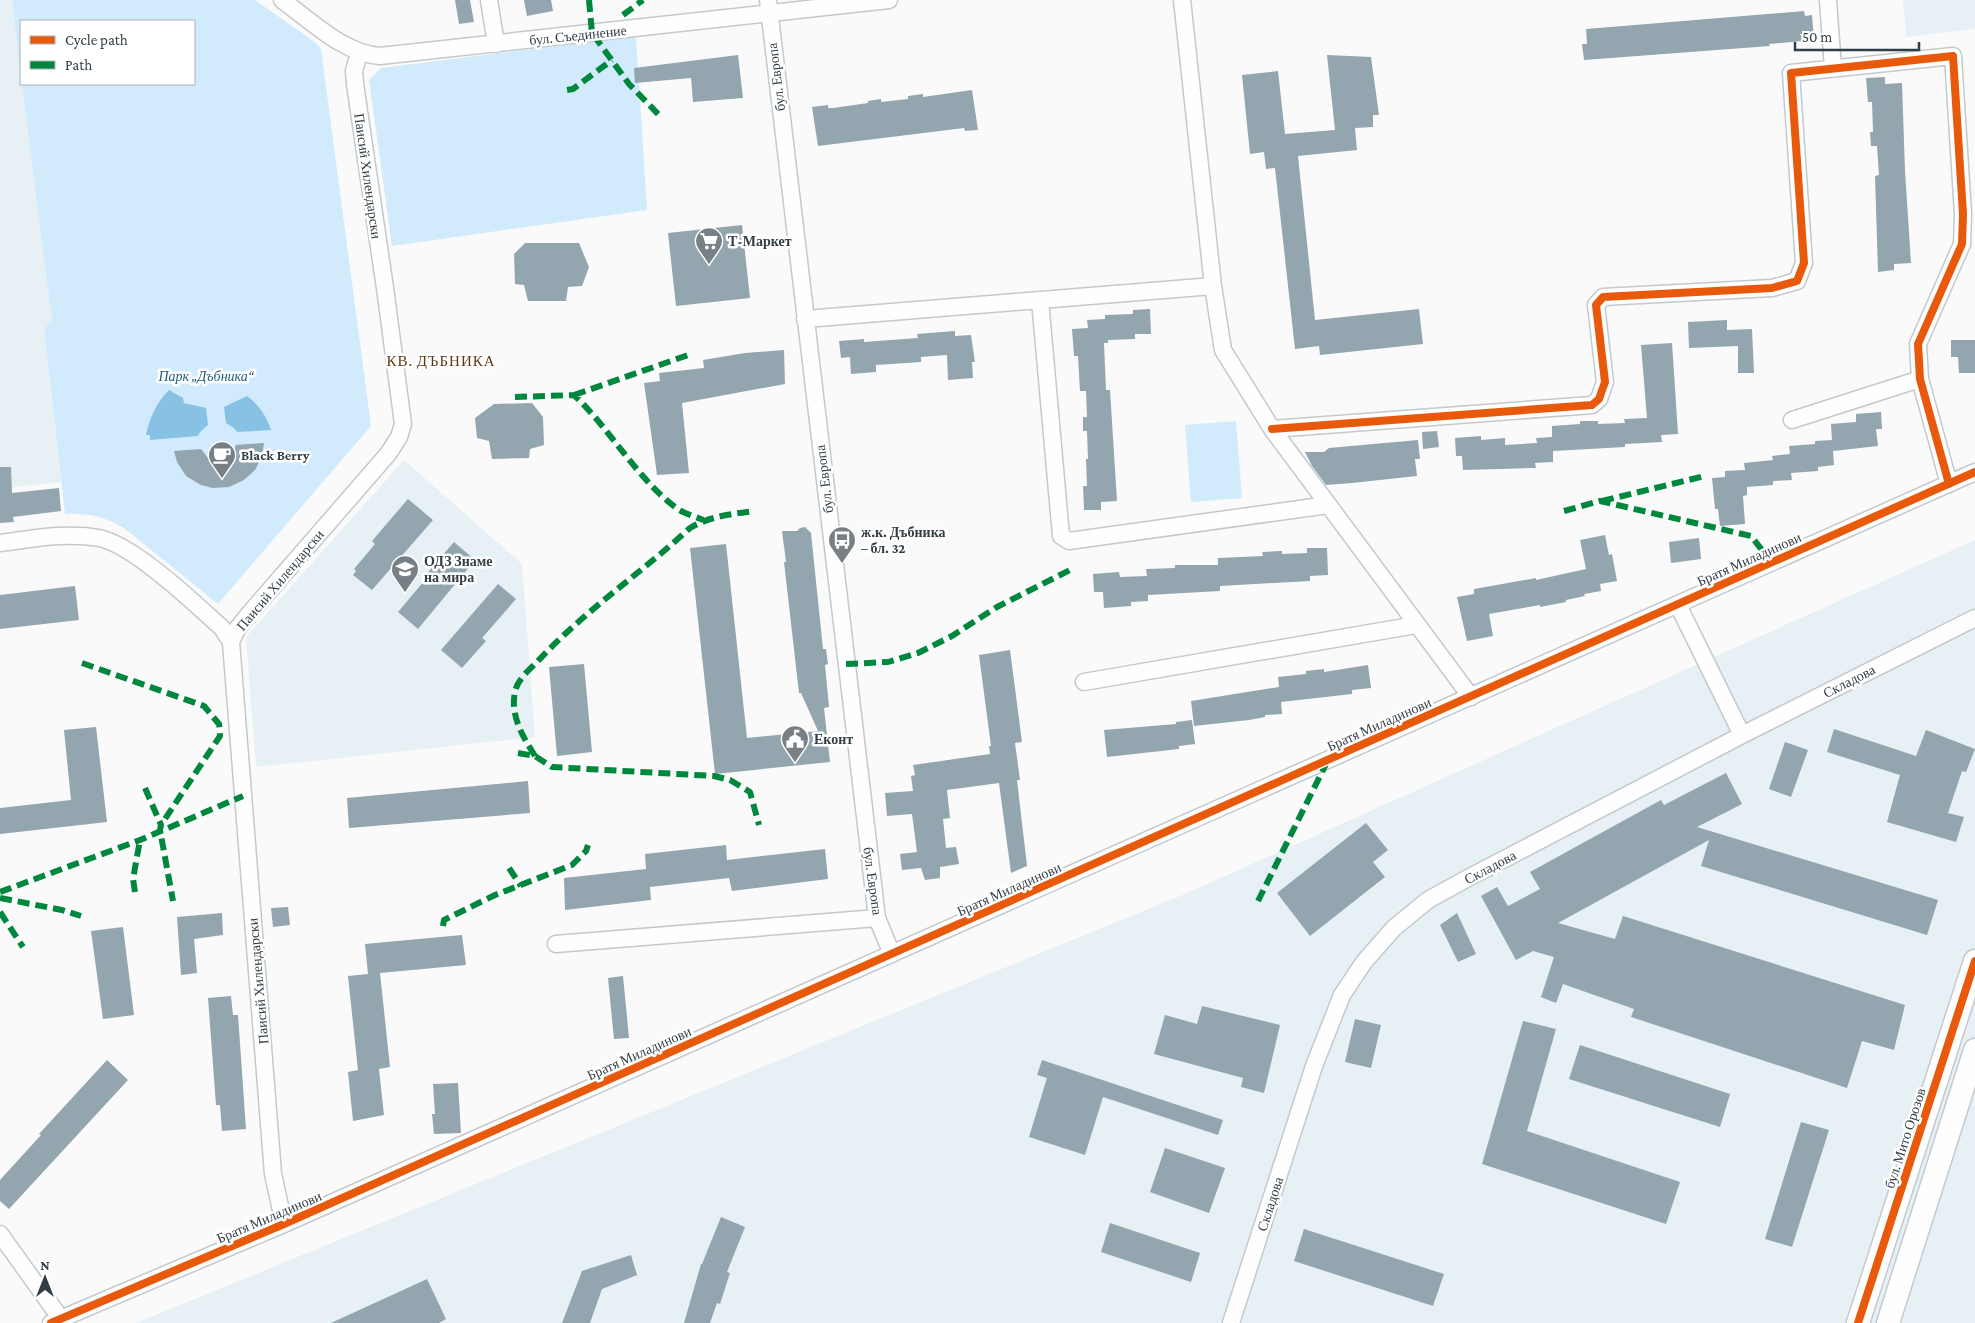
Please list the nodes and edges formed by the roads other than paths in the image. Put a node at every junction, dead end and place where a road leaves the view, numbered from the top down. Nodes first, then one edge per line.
1 (282, 0) edge
2 (489, 0) edge
3 (889, 0) edge
4 (1182, 0) edge
5 (1828, 0) edge
6 (768, 7) edge
7 (496, 44) junction
8 (359, 53) junction
9 (1833, 68) junction
10 (1213, 286) junction
11 (1040, 300) junction
12 (805, 319) junction
13 (1920, 379) junction
14 (1792, 420) dead end
15 (1272, 429) junction
16 (1975, 472) edge
17 (1949, 484) junction
18 (1328, 506) junction
19 (0, 543) edge
20 (1678, 605) junction
21 (1975, 618) edge
22 (1416, 625) junction
23 (232, 642) junction
24 (1084, 682) dead end
25 (1471, 697) junction
26 (1742, 734) junction
27 (877, 918) junction
28 (556, 944) dead end
29 (892, 954) junction
30 (1975, 961) edge
31 (1975, 1050) edge
32 (284, 1224) junction
33 (0, 1234) edge
34 (56, 1321) edge
35 (1231, 1323) edge
36 (1858, 1323) edge
37 (1888, 1323) edge

1 - 8 street, бул. Съединение
2 - 7 street
3 - 6 street, бул. Съединение
4 - 10 street
5 - 9 street
6 - 7 street, бул. Съединение
6 - 12 street, бул. Европа
7 - 8 street, бул. Съединение
8 - 23 street, Паисий Хилендарски
9 - 13 street
9 - 15 street
10 - 11 street
10 - 15 street
11 - 12 street
11 - 18 street
12 - 27 street, бул. Европа
13 - 14 street
13 - 17 street
15 - 18 street
16 - 17 street, Братя Миладинови
17 - 20 street, Братя Миладинови
18 - 22 street
19 - 23 street
20 - 25 street, Братя Миладинови
20 - 26 street
21 - 26 street, Складова
22 - 24 street
22 - 25 street
23 - 32 street, Паисий Хилендарски
25 - 29 street, Братя Миладинови
26 - 35 street, Складова
27 - 28 street
27 - 29 street, бул. Европа
29 - 32 street, Братя Миладинови
30 - 36 main road, бул. Мито Орозов
31 - 37 main road
32 - 34 street, Братя Миладинови
33 - 34 street

